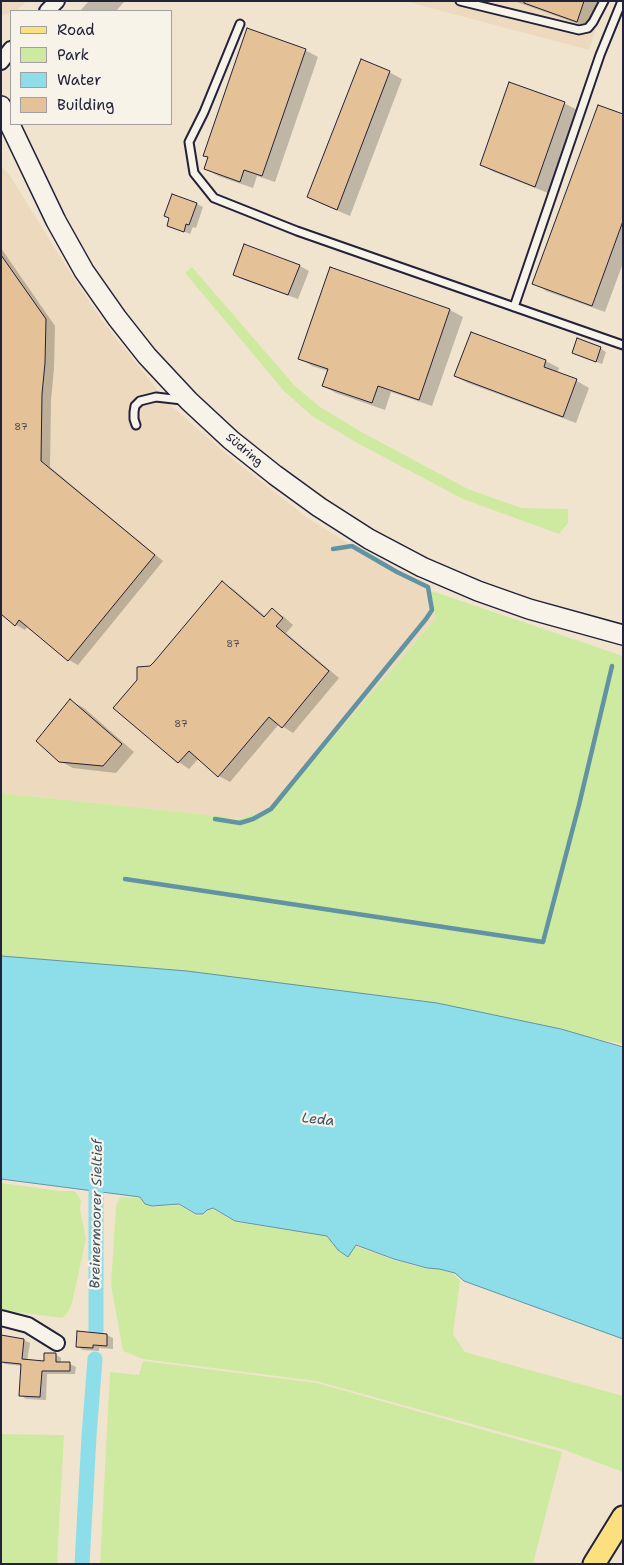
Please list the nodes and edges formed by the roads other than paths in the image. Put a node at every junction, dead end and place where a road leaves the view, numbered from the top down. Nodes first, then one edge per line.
1 (57, 1) edge
2 (460, 1) edge
3 (604, 1) edge
4 (622, 1) edge
5 (48, 10) edge
6 (240, 24) dead end
7 (10, 50) edge
8 (1, 62) edge
9 (1, 106) edge
10 (10, 125) edge
11 (10, 125) edge
12 (514, 307) junction
13 (623, 345) edge
14 (190, 401) junction
15 (136, 425) dead end
16 (623, 635) edge
17 (1, 1318) edge
18 (57, 1343) dead end
19 (623, 1517) edge
20 (594, 1564) edge

1 - 5 street
2 - 3 lane
4 - 12 lane
6 - 12 lane
7 - 8 street
9 - 11 main road, Südring
10 - 14 main road, Südring
12 - 13 lane
14 - 15 lane
14 - 16 main road, Südring
17 - 18 street
19 - 20 main road

